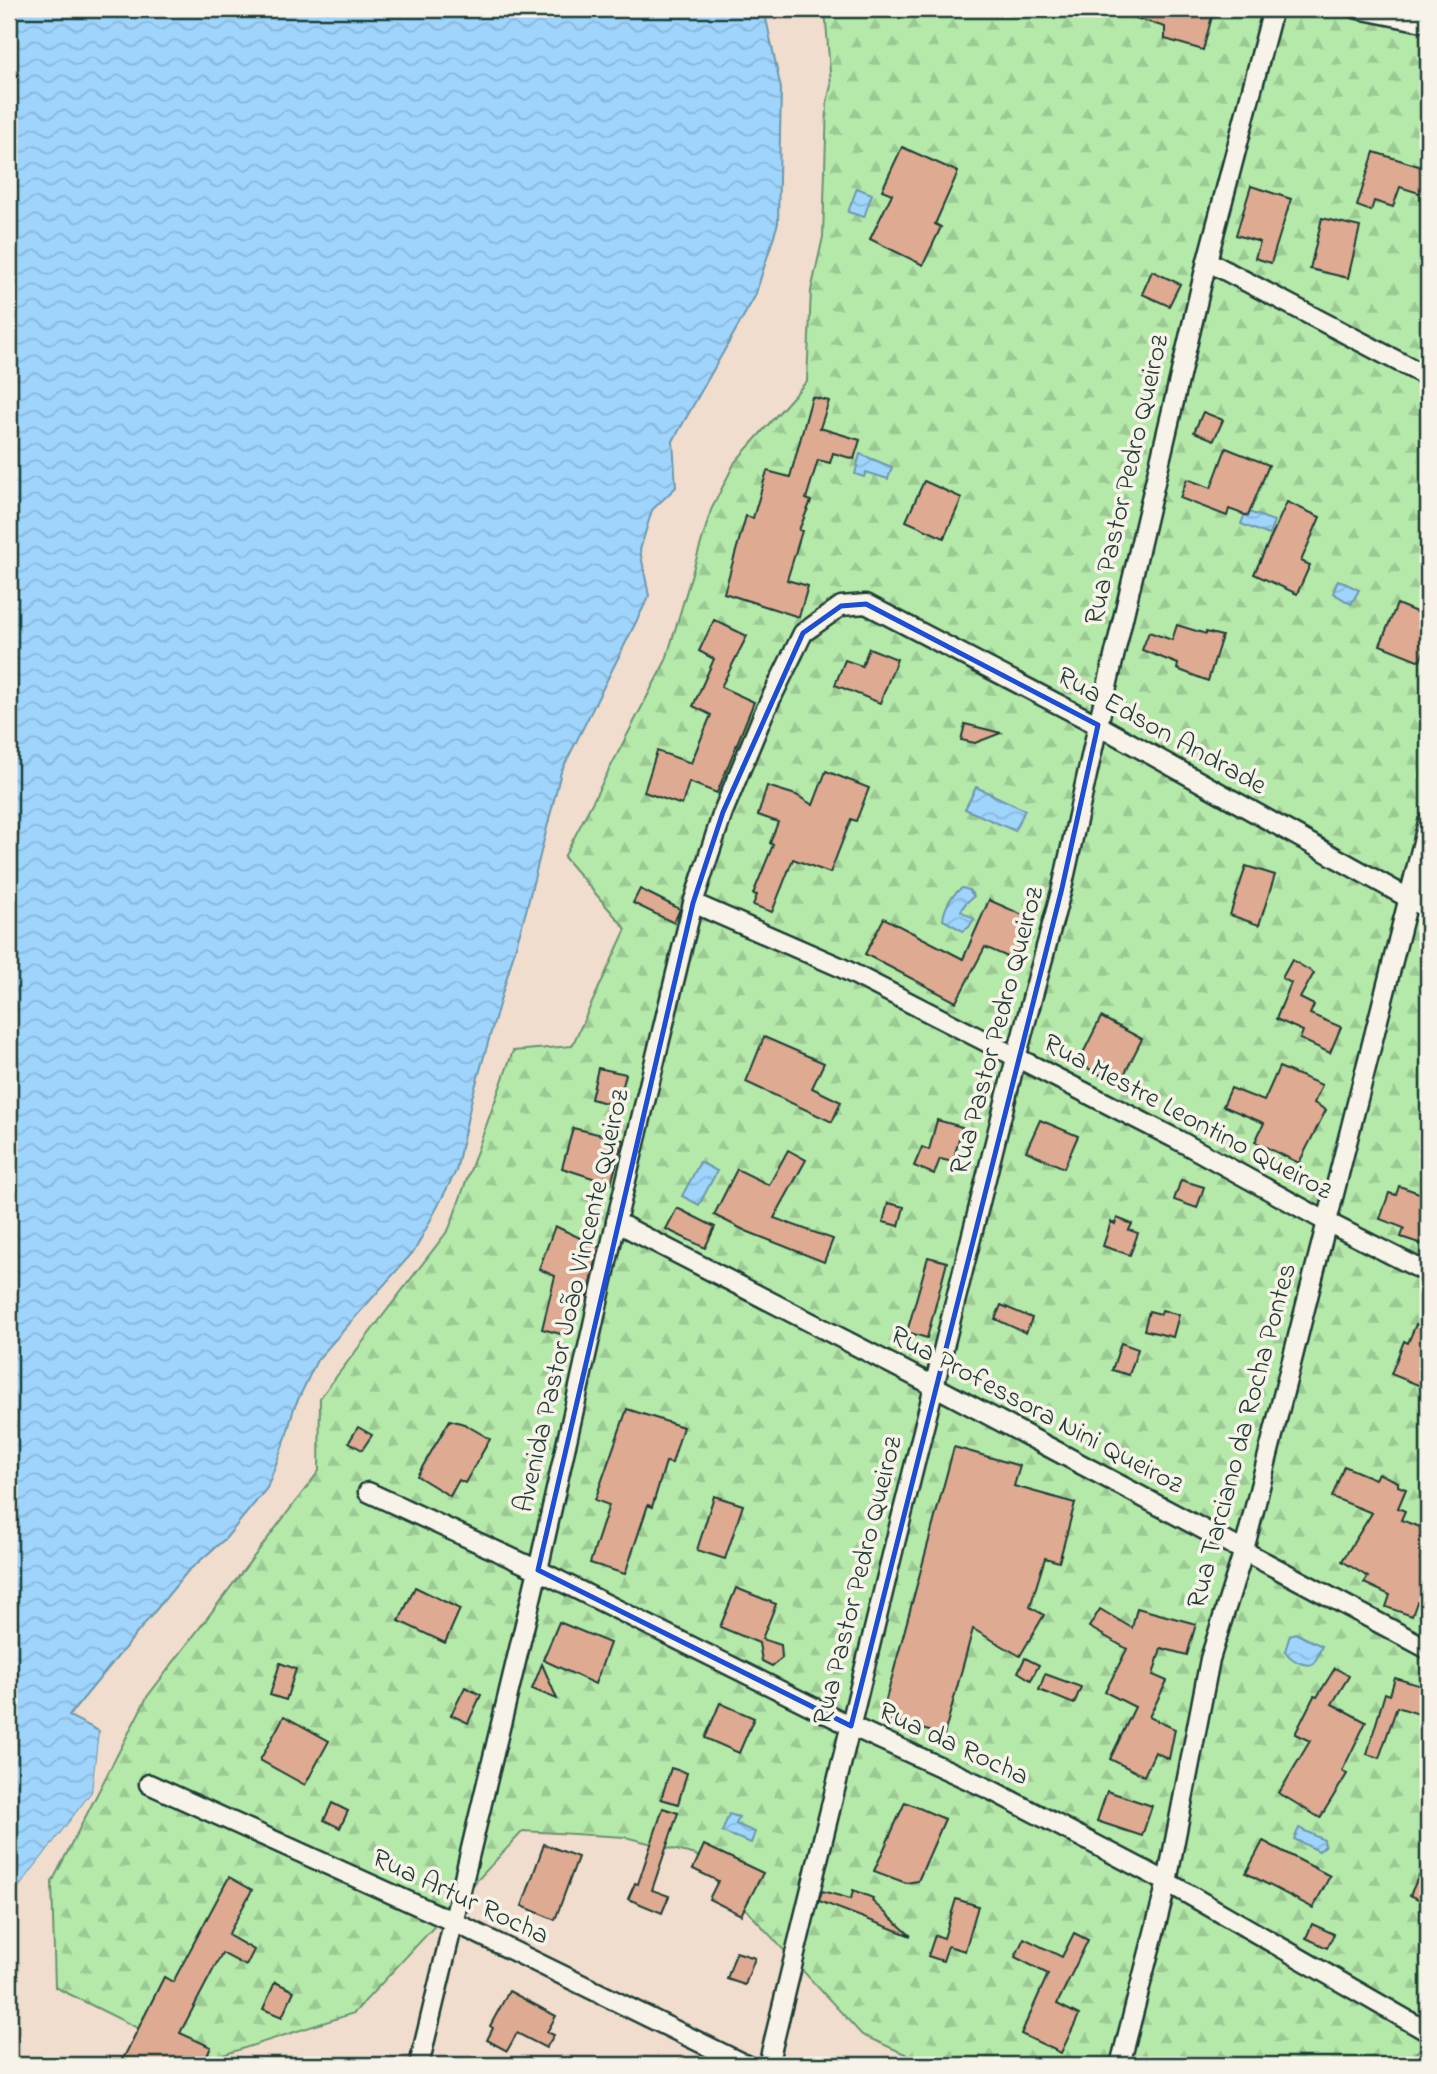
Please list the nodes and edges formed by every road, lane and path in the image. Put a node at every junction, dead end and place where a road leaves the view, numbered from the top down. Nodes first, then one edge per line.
1 (1273, 9) edge
2 (1358, 9) edge
3 (1428, 23) edge
4 (1207, 261) junction
5 (1428, 377) edge
6 (866, 604) joint
7 (1098, 725) junction
8 (1428, 822) edge
9 (1409, 900) junction
10 (694, 903) junction
11 (1428, 909) edge
12 (1016, 1058) junction
13 (616, 1222) junction
14 (1327, 1222) junction
15 (1428, 1273) edge
16 (934, 1386) junction
17 (368, 1492) dead end
18 (1244, 1550) junction
19 (538, 1570) junction
20 (1428, 1649) edge
21 (851, 1726) junction
22 (149, 1784) dead end
23 (1167, 1882) junction
24 (454, 1922) junction
25 (1428, 2032) edge
26 (419, 2065) edge
27 (746, 2065) edge
28 (768, 2065) edge
29 (1121, 2065) edge

1 - 4 street, Rua Pastor Pedro Queiroz
2 - 3 street
4 - 5 street
4 - 7 street, Rua Pastor Pedro Queiroz
6 - 7 street, Rua Edson Andrade
6 - 10 street, Avenida Pastor João Vincente Queiroz
7 - 9 street, Rua Edson Andrade
7 - 12 street, Rua Pastor Pedro Queiroz
8 - 9 street, Rua Tarciano da Rocha Pontes
9 - 11 street, Rua Edson Andrade
9 - 14 street, Rua Tarciano da Rocha Pontes
10 - 12 street, Rua Mestre Leontino Queiroz
10 - 13 street, Avenida Pastor João Vincente Queiroz
12 - 14 street, Rua Mestre Leontino Queiroz
12 - 16 street, Rua Pastor Pedro Queiroz
13 - 16 street, Rua Professora Nini Queiroz
13 - 19 street, Avenida Pastor João Vincente Queiroz
14 - 15 street, Rua Mestre Leontino Queiroz
14 - 18 street, Rua Tarciano da Rocha Pontes
16 - 18 street, Rua Professora Nini Queiroz
16 - 21 street, Rua Pastor Pedro Queiroz
17 - 19 street, Rua da Rocha
18 - 20 street, Rua Professora Nini Queiroz
18 - 23 street, Rua Tarciano da Rocha Pontes
19 - 21 street, Rua da Rocha
19 - 24 street, Avenida Pastor João Vincente Queiroz
21 - 23 street, Rua da Rocha
21 - 28 street, Rua Pastor Pedro Queiroz
22 - 24 street, Rua Artur Rocha
23 - 25 street, Rua da Rocha
23 - 29 street, Rua Tarciano da Rocha Pontes
24 - 26 street, Avenida Pastor João Vincente Queiroz
24 - 27 street, Rua Artur Rocha

